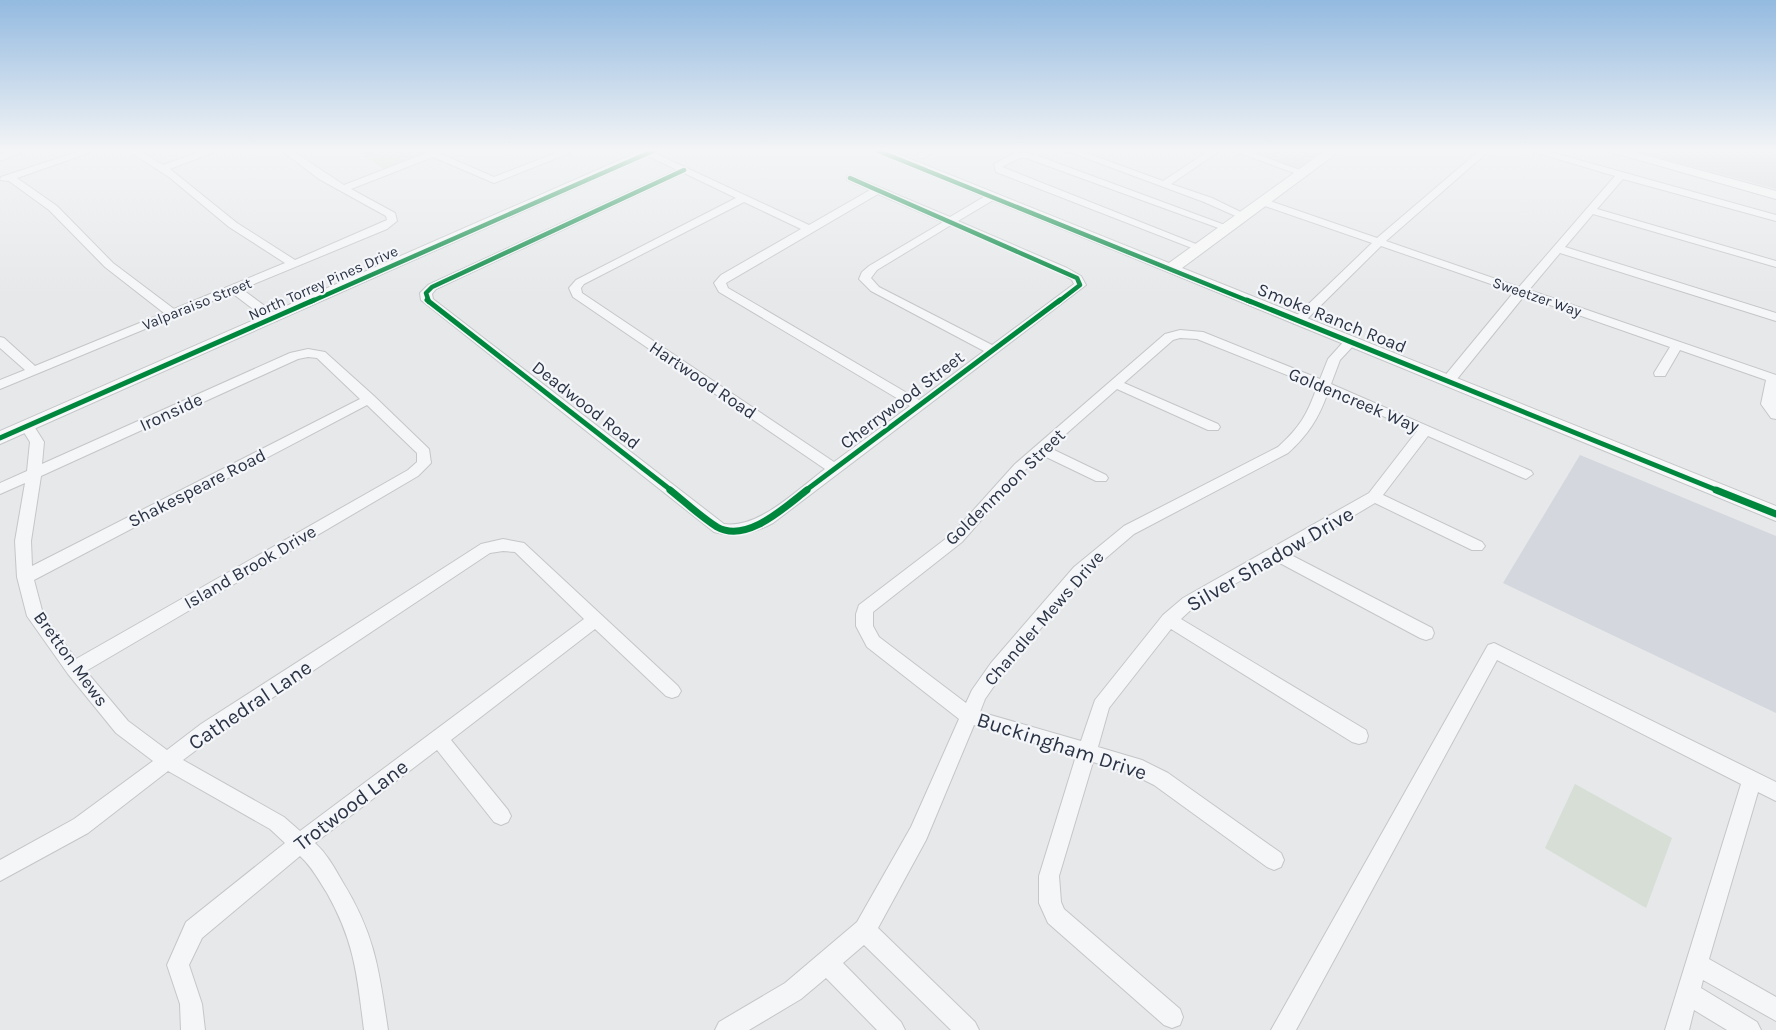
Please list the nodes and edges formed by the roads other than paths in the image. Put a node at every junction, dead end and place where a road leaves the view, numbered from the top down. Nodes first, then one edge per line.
1 (37, 198) edge
2 (199, 198) edge
3 (358, 198) edge
4 (547, 198) edge
5 (624, 198) edge
6 (744, 198) joint
7 (864, 198) edge
8 (896, 198) edge
9 (989, 198) edge
10 (994, 198) edge
11 (1072, 198) edge
12 (1145, 198) edge
13 (1199, 198) edge
14 (1269, 198) edge
15 (1430, 198) edge
16 (1601, 198) edge
17 (1704, 198) edge
18 (1263, 202) junction
19 (1591, 210) junction
20 (1244, 216) junction
21 (1776, 218) edge
22 (948, 221) junction
23 (1227, 228) junction
24 (808, 229) junction
25 (1379, 242) junction
26 (1201, 248) junction
27 (1559, 249) junction
28 (294, 264) junction
29 (1776, 264) edge
30 (1171, 269) junction
31 (234, 289) junction
32 (1521, 291) junction
33 (173, 314) junction
34 (1776, 317) edge
35 (273, 318) junction
36 (1298, 321) junction
37 (1180, 334) joint
38 (0, 341) edge
39 (1350, 342) junction
40 (1677, 345) junction
41 (993, 351) junction
42 (33, 371) junction
43 (1660, 373) dead end
44 (1448, 381) junction
45 (1116, 384) junction
46 (0, 385) edge
47 (1325, 386) junction
48 (369, 399) junction
49 (920, 406) junction
50 (1776, 415) edge
51 (27, 426) junction
52 (1212, 427) dead end
53 (1425, 430) junction
54 (0, 438) edge
55 (1041, 449) junction
56 (835, 469) junction
57 (34, 474) junction
58 (1526, 474) dead end
59 (1101, 478) dead end
60 (0, 489) edge
61 (1374, 496) junction
62 (1776, 514) edge
63 (735, 532) joint
64 (1477, 546) dead end
65 (1276, 554) junction
66 (24, 578) junction
67 (596, 620) junction
68 (861, 620) joint
69 (1169, 620) junction
70 (1426, 633) dead end
71 (74, 669) junction
72 (672, 692) dead end
73 (969, 716) junction
74 (1359, 736) dead end
75 (438, 738) junction
76 (1086, 751) junction
77 (168, 761) junction
78 (1752, 780) junction
79 (1776, 792) edge
80 (501, 816) dead end
81 (300, 843) junction
82 (1274, 860) dead end
83 (0, 871) edge
84 (865, 930) junction
85 (828, 964) junction
86 (1697, 964) junction
87 (1688, 993) junction
88 (1776, 1010) edge
89 (1172, 1017) dead end
90 (193, 1030) edge
91 (376, 1030) edge
92 (727, 1030) edge
93 (893, 1030) edge
94 (967, 1030) edge
95 (1283, 1030) edge
96 (1677, 1030) edge
97 (1749, 1030) edge

1 - 33 street
2 - 28 street
3 - 28 street, Valparaiso Street
4 - 35 main road, North Torrey Pines Drive
5 - 63 street, Deadwood Road
6 - 24 street
6 - 56 street, Hartwood Road
7 - 24 street
8 - 22 street
9 - 22 street
10 - 30 main road, Smoke Ranch Road
11 - 26 street
12 - 23 street
13 - 20 street
14 - 18 main road
15 - 25 street
16 - 19 street
17 - 21 street
18 - 20 main road
18 - 25 street, Sweetzer Way
19 - 27 street
19 - 29 street
20 - 23 main road
22 - 41 street
22 - 41 street, Cherrywood Street
23 - 26 main road
24 - 49 street
25 - 32 street, Sweetzer Way
25 - 36 street
26 - 30 main road
27 - 32 street
27 - 34 street
28 - 31 street, Valparaiso Street
30 - 36 main road, Smoke Ranch Road
31 - 33 street, Valparaiso Street
31 - 35 street
32 - 40 street, Sweetzer Way
32 - 44 street
33 - 42 street, Valparaiso Street
35 - 51 main road, North Torrey Pines Drive
36 - 39 main road, Smoke Ranch Road
37 - 45 street, Goldenmoon Street
37 - 47 street, Goldencreek Way
38 - 42 street
39 - 44 main road, Smoke Ranch Road
39 - 47 street, Chandler Mews Drive
40 - 43 street
40 - 50 street, Sweetzer Way
41 - 49 street, Cherrywood Street
42 - 46 street, Valparaiso Street
44 - 62 main road, Smoke Ranch Road
45 - 52 street
45 - 55 street, Goldenmoon Street
47 - 53 street, Goldencreek Way
47 - 73 street, Chandler Mews Drive
48 - 57 street, Ironside
48 - 66 street, Shakespeare Road
48 - 71 street, Island Brook Drive
49 - 56 street, Cherrywood Street
51 - 54 main road, North Torrey Pines Drive
51 - 57 street, Bretton Mews
53 - 58 street, Goldencreek Way
53 - 61 street, Silver Shadow Drive
55 - 59 street
55 - 68 street, Goldenmoon Street
56 - 63 street, Cherrywood Street
57 - 60 street, Ironside
57 - 66 street, Bretton Mews
61 - 64 street
61 - 65 street, Silver Shadow Drive
65 - 69 street, Silver Shadow Drive
65 - 70 street
66 - 71 street, Bretton Mews
67 - 72 street
67 - 75 street, Trotwood Lane
67 - 77 street, Cathedral Lane
68 - 73 street, Buckingham Drive
69 - 74 street
69 - 76 street, Silver Shadow Drive
71 - 77 street, Bretton Mews
73 - 76 street, Buckingham Drive
73 - 84 street, Chandler Mews Drive
75 - 80 street
75 - 81 street, Trotwood Lane
76 - 82 street, Buckingham Drive
76 - 89 street, Silver Shadow Drive
77 - 81 street, Bretton Mews
77 - 83 street, Cathedral Lane
78 - 79 street
78 - 86 street
78 - 95 street
81 - 90 street, Trotwood Lane
81 - 91 street, Bretton Mews
84 - 85 street, Chandler Mews Drive
84 - 94 street
85 - 92 street, Chandler Mews Drive
85 - 93 street
86 - 87 street
86 - 88 street
87 - 96 street
87 - 97 street

